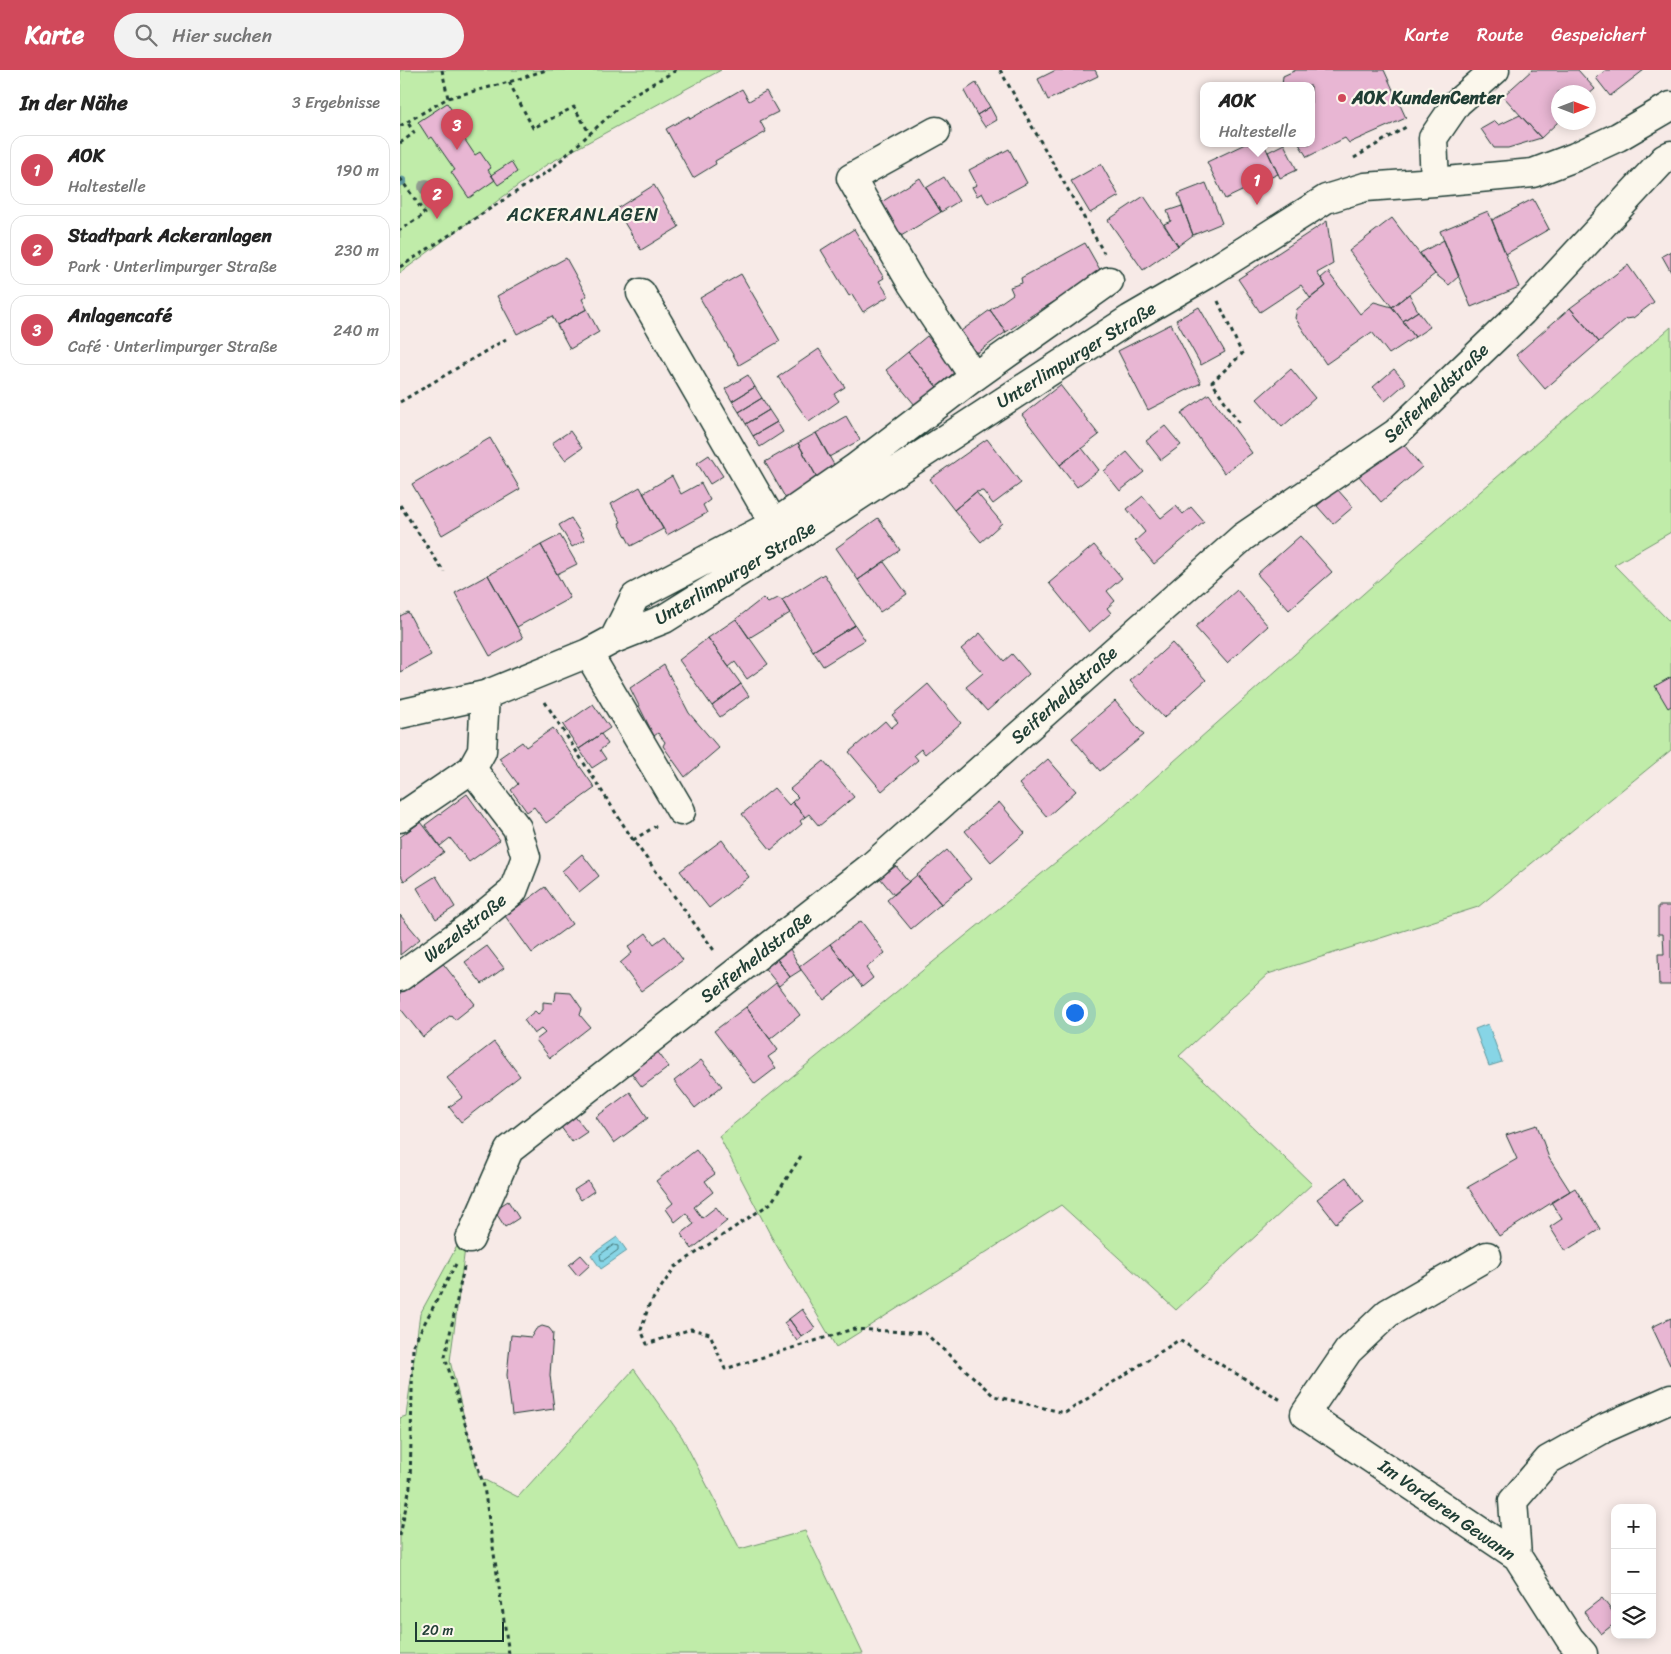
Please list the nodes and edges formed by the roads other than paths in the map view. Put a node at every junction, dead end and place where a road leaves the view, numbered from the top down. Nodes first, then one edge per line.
1 (1495, 70) edge
2 (1671, 106) edge
3 (936, 131) dead end
4 (1671, 154) edge
5 (1435, 182) junction
6 (1109, 280) road end
7 (641, 293) dead end
8 (974, 378) junction
9 (774, 524) junction
10 (614, 639) junction
11 (588, 653) junction
12 (485, 695) junction
13 (400, 714) edge
14 (472, 769) junction
15 (681, 811) dead end
16 (400, 818) edge
17 (400, 977) edge
18 (470, 1239) road end
19 (1487, 1256) dead end
20 (1671, 1400) edge
21 (1517, 1556) junction
22 (1583, 1654) edge

1 - 5 street
2 - 5 street, Unterlimpurger Straße
3 - 8 street, Unterlimpurger Straße
4 - 18 street, Seiferheldstraße
5 - 10 street, Unterlimpurger Straße
6 - 8 street, Unterlimpurger Straße
7 - 9 street, Unterlimpurger Straße
8 - 9 street, Unterlimpurger Straße
9 - 10 street, Unterlimpurger Straße
10 - 11 street, Unterlimpurger Straße
11 - 12 street, Unterlimpurger Straße
11 - 15 street
12 - 13 street, Unterlimpurger Straße
12 - 14 street
14 - 16 street
14 - 17 street, Wezelstraße
19 - 21 street, Im Vorderen Gewann
20 - 21 street
21 - 22 street, Im Vorderen Gewann

